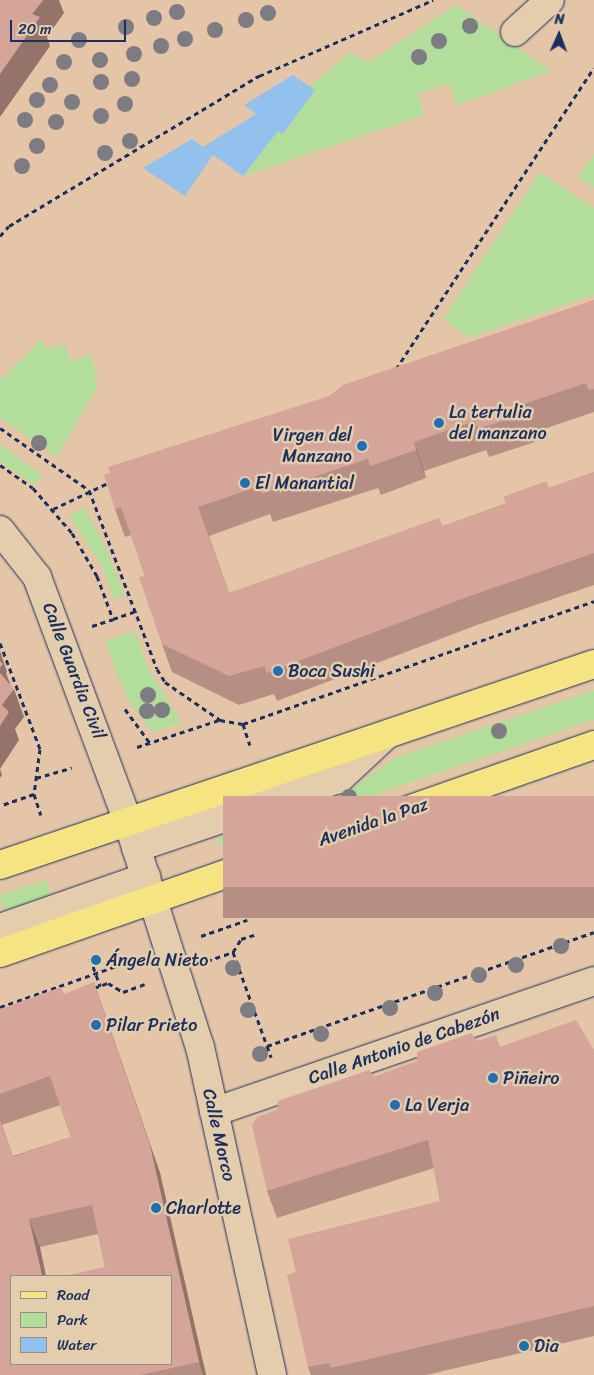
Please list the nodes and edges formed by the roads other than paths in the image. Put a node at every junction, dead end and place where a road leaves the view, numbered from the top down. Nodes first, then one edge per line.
1 (550, 0) edge
2 (515, 32) dead end
3 (0, 530) edge
4 (594, 664) edge
5 (384, 737) junction
6 (594, 745) edge
7 (128, 822) junction
8 (136, 848) junction
9 (0, 865) edge
10 (149, 888) junction
11 (0, 928) edge
12 (0, 953) edge
13 (594, 981) edge
14 (214, 1112) junction
15 (272, 1375) edge

1 - 2 street
3 - 7 street, Calle Guardia Civil
4 - 5 main road
5 - 7 main road
5 - 8 street
6 - 10 main road, Avenida la Paz
7 - 8 street
7 - 9 main road
8 - 10 street
10 - 11 street, Avenida la Paz
10 - 12 main road, Avenida la Paz
10 - 14 street, Calle Morco
13 - 14 street, Calle Antonio de Cabezón
14 - 15 street, Calle Morco

